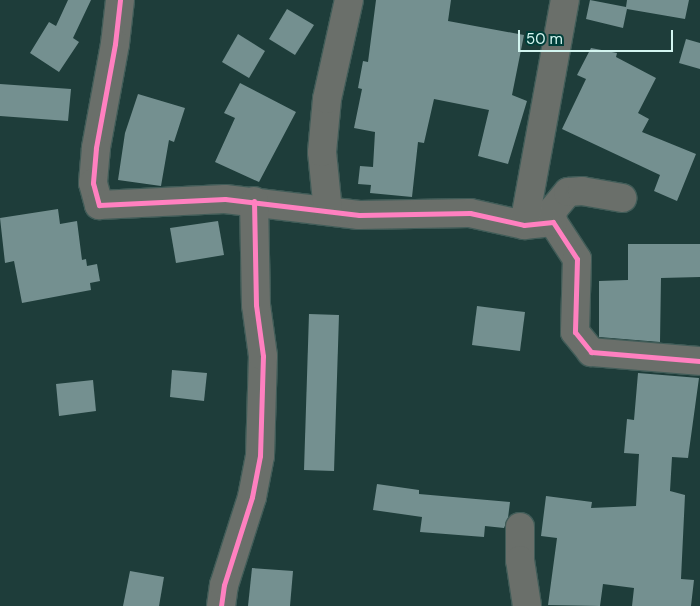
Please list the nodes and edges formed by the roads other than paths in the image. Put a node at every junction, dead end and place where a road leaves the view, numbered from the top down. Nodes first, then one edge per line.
1 (120, 0) edge
2 (349, 0) edge
3 (565, 0) edge
4 (622, 198) dead end
5 (254, 201) junction
6 (328, 211) junction
7 (553, 222) junction
8 (524, 225) junction
9 (700, 361) edge
10 (520, 528) dead end
11 (221, 606) edge
12 (527, 606) edge

1 - 5 street
2 - 6 street
3 - 8 street
4 - 7 street
5 - 6 street
5 - 11 street
6 - 8 street
7 - 8 street
7 - 9 street
10 - 12 street

